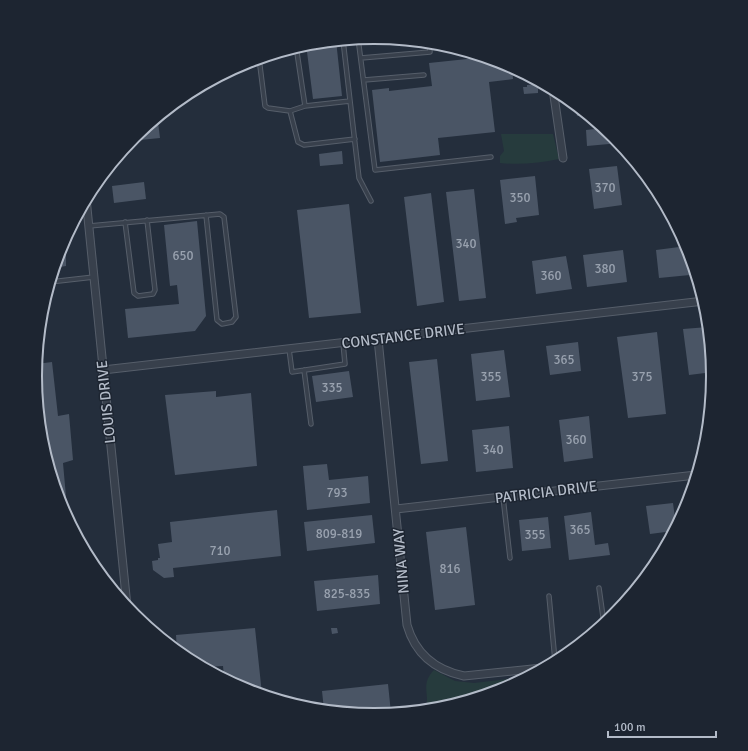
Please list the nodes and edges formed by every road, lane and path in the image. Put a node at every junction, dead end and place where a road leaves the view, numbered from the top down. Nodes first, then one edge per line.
1 (359, 44) edge
2 (344, 45) edge
3 (430, 48) edge
4 (297, 53) edge
5 (361, 58) junction
6 (260, 64) edge
7 (424, 75) dead end
8 (364, 80) junction
9 (554, 97) edge
10 (350, 101) junction
11 (305, 106) junction
12 (290, 111) junction
13 (355, 139) junction
14 (491, 157) dead end
15 (563, 158) dead end
16 (371, 201) dead end
17 (87, 207) edge
18 (206, 215) junction
19 (147, 220) junction
20 (125, 222) junction
21 (89, 226) junction
22 (94, 277) junction
23 (56, 281) edge
24 (698, 302) edge
25 (378, 339) junction
26 (343, 343) junction
27 (289, 349) junction
28 (103, 370) junction
29 (304, 370) junction
30 (310, 424) dead end
31 (690, 476) edge
32 (503, 497) junction
33 (396, 509) junction
34 (510, 558) dead end
35 (599, 588) dead end
36 (126, 596) edge
37 (549, 596) dead end
38 (603, 616) edge
39 (554, 654) edge
40 (527, 670) edge

1 - 5 lane
2 - 10 lane
3 - 5 lane
4 - 11 lane
5 - 8 lane
6 - 12 lane
7 - 8 lane
8 - 14 lane
9 - 15 street
10 - 11 lane
10 - 13 lane
11 - 12 lane
12 - 13 lane
13 - 16 lane
17 - 21 street, LOUIS DRIVE
18 - 18 lane
18 - 19 lane
19 - 20 lane
19 - 20 lane
20 - 21 lane
21 - 22 street, LOUIS DRIVE
22 - 23 lane
22 - 28 street, LOUIS DRIVE
24 - 25 street, CONSTANCE DRIVE
25 - 26 street, CONSTANCE DRIVE
25 - 33 street, NINA WAY
26 - 27 street, CONSTANCE DRIVE
26 - 29 lane
27 - 28 street, CONSTANCE DRIVE
27 - 29 lane
28 - 36 street, LOUIS DRIVE
29 - 30 lane
31 - 32 street, PATRICIA DRIVE
32 - 33 street, PATRICIA DRIVE
32 - 34 lane
33 - 40 street, NINA WAY
35 - 38 lane
37 - 39 lane

